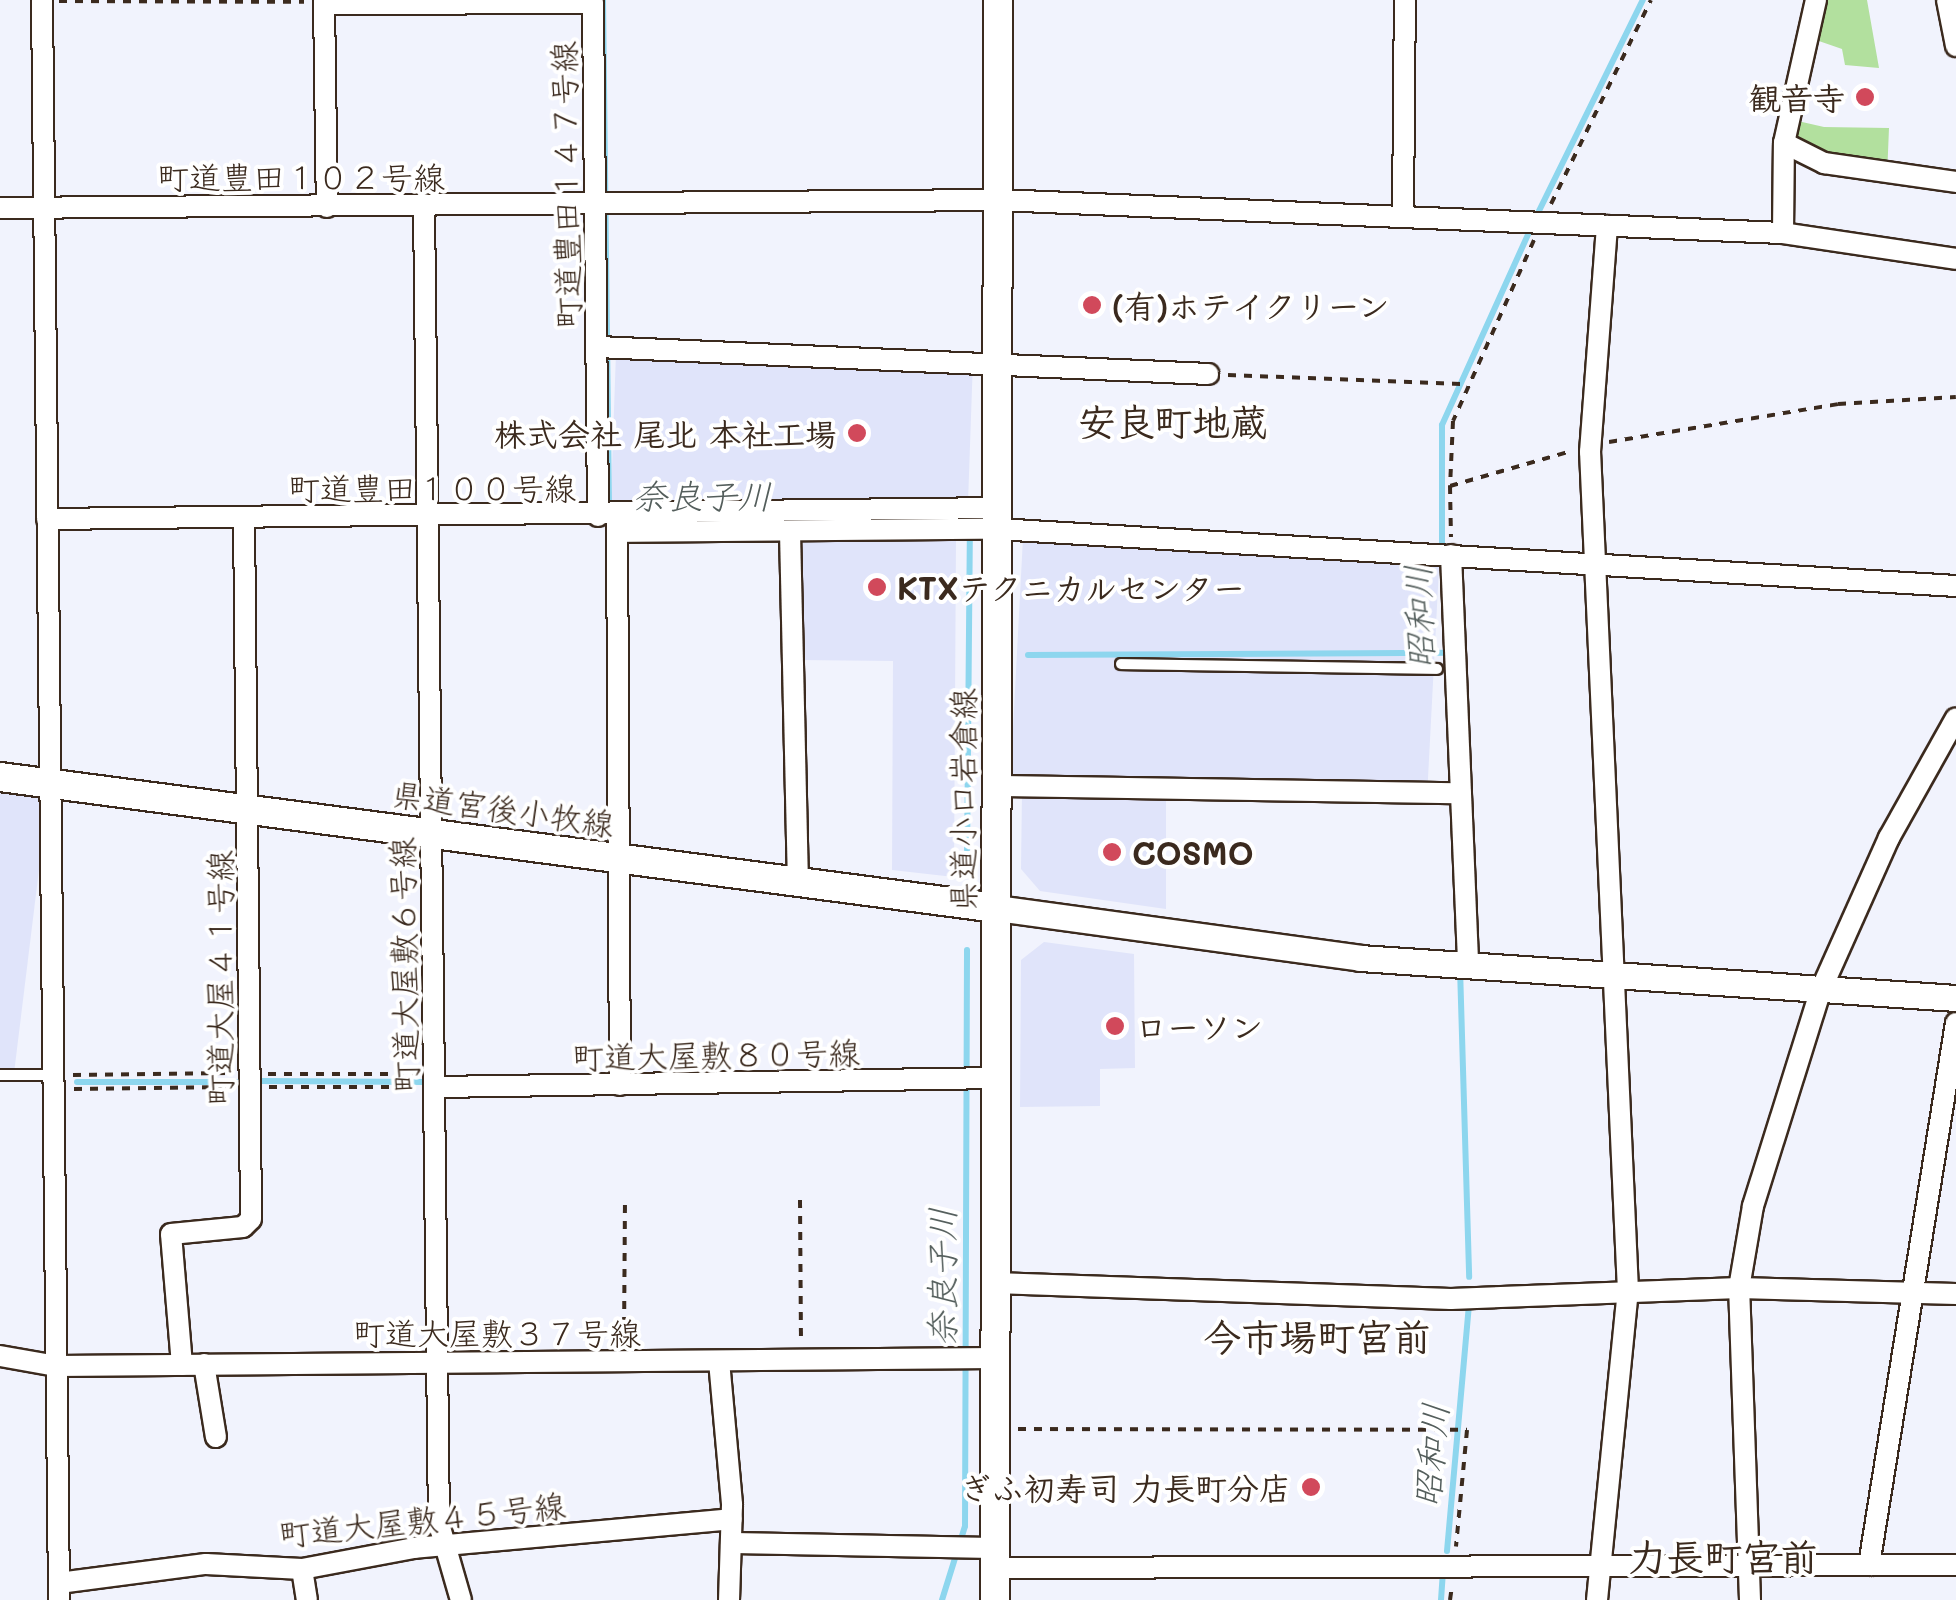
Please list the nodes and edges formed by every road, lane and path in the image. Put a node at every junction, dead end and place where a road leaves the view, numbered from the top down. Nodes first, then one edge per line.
1 (42, 0) edge
2 (998, 0) edge
3 (1405, 0) edge
4 (1651, 0) edge
5 (1816, 0) edge
6 (1947, 0) edge
7 (593, 1) edge
8 (324, 2) edge
9 (1956, 46) edge
10 (1784, 143) junction
11 (1956, 182) edge
12 (998, 200) junction
13 (424, 204) junction
14 (602, 204) junction
15 (327, 206) junction
16 (45, 207) junction
17 (0, 208) edge
18 (1403, 215) junction
19 (1532, 222) junction
20 (1607, 226) junction
21 (1783, 233) junction
22 (1956, 259) edge
23 (598, 346) junction
24 (997, 362) junction
25 (1208, 374) joint
26 (1469, 384) junction
27 (1956, 396) edge
28 (1591, 446) junction
29 (1450, 486) junction
30 (790, 510) junction
31 (426, 517) junction
32 (244, 518) junction
33 (997, 518) junction
34 (48, 519) junction
35 (611, 520) junction
36 (790, 532) junction
37 (1442, 554) junction
38 (1594, 566) junction
39 (1956, 586) edge
40 (1121, 664) dead end
41 (1437, 668) dead end
42 (1956, 718) edge
43 (0, 777) edge
44 (50, 783) junction
45 (997, 786) junction
46 (1454, 793) junction
47 (247, 809) junction
48 (430, 834) junction
49 (617, 858) junction
50 (798, 882) junction
51 (1008, 909) junction
52 (1461, 965) junction
53 (1613, 977) junction
54 (1820, 992) junction
55 (1956, 998) edge
56 (1956, 1023) edge
57 (54, 1075) junction
58 (0, 1076) edge
59 (996, 1078) junction
60 (620, 1085) junction
61 (437, 1087) junction
62 (800, 1200) dead end
63 (625, 1201) dead end
64 (995, 1282) junction
65 (1739, 1288) junction
66 (1628, 1291) junction
67 (1911, 1294) junction
68 (1956, 1294) edge
69 (0, 1356) edge
70 (996, 1358) junction
71 (801, 1359) junction
72 (624, 1361) junction
73 (719, 1361) junction
74 (436, 1362) junction
75 (204, 1364) junction
76 (182, 1365) junction
77 (57, 1366) junction
78 (995, 1429) junction
79 (216, 1437) dead end
80 (732, 1519) junction
81 (731, 1543) junction
82 (450, 1546) junction
83 (995, 1558) junction
84 (1454, 1563) junction
85 (1602, 1563) junction
86 (1744, 1565) junction
87 (1869, 1565) junction
88 (1956, 1565) edge
89 (302, 1569) junction
90 (59, 1591) edge
91 (307, 1600) edge
92 (461, 1600) edge
93 (729, 1600) edge
94 (995, 1600) edge
95 (1597, 1600) edge
96 (1750, 1600) edge

1 - 8 path
1 - 16 street
2 - 12 main road, 県道小口岩倉線
3 - 18 street
4 - 19 path
5 - 10 street
6 - 9 street
7 - 8 street, 町道豊田１４７号線
7 - 14 street, 町道豊田１４７号線
8 - 15 street
10 - 11 street
10 - 21 street
12 - 14 street, 町道豊田１０２号線
12 - 18 street, 町道豊田１０２号線
12 - 24 main road, 県道小口岩倉線
13 - 14 street, 町道豊田１０２号線
13 - 15 street, 町道豊田１０２号線
13 - 31 street, 町道大屋敷６号線
14 - 23 street, 町道豊田１４７号線
15 - 16 street, 町道豊田１０２号線
16 - 17 street, 町道豊田１０２号線
16 - 34 street
18 - 19 street, 町道豊田１０２号線
19 - 20 street, 町道豊田１０２号線
19 - 26 path
20 - 21 street, 町道豊田１０２号線
20 - 28 street
21 - 22 street, 町道豊田１０２号線
23 - 24 street
23 - 35 street, 町道豊田１４７号線
24 - 25 street
24 - 33 main road, 県道小口岩倉線
25 - 26 path
26 - 29 path
27 - 28 path
28 - 29 path
28 - 38 street
29 - 37 path
30 - 33 street, 町道豊田１００号線
30 - 35 street, 町道豊田１００号線
30 - 36 lane
31 - 32 street, 町道豊田１００号線
31 - 35 street, 町道豊田１００号線
31 - 48 street, 町道大屋敷６号線
32 - 34 street, 町道豊田１００号線
32 - 47 street, 町道大屋４１号線
33 - 36 street
33 - 37 street
33 - 45 main road, 県道小口岩倉線
34 - 44 street
35 - 36 street
35 - 49 street, 町道豊田１４７号線
36 - 50 street
37 - 38 street
37 - 46 street
38 - 39 street
38 - 53 street
40 - 41 lane
42 - 54 street
43 - 44 main road, 県道宮後小牧線
44 - 47 main road, 県道宮後小牧線
44 - 57 street
45 - 46 street
45 - 51 main road, 県道小口岩倉線
46 - 52 street
47 - 48 main road, 県道宮後小牧線
47 - 76 street, 町道大屋４１号線
48 - 49 main road, 県道宮後小牧線
48 - 61 street, 町道大屋敷６号線
49 - 50 main road, 県道宮後小牧線
49 - 60 street, 町道豊田１４７号線
50 - 51 main road, 県道宮後小牧線
51 - 52 street
51 - 59 main road, 県道小口岩倉線
52 - 53 street
53 - 54 street
53 - 66 street
54 - 55 street
54 - 65 street
56 - 67 street
57 - 58 lane
57 - 77 street
59 - 60 street, 町道大屋敷８０号線
59 - 64 main road, 県道小口岩倉線
60 - 61 street, 町道大屋敷８０号線
61 - 74 street, 町道大屋敷６号線
62 - 71 path
63 - 72 path
64 - 66 street
64 - 70 main road, 県道小口岩倉線
65 - 66 street
65 - 67 street
65 - 86 street
66 - 85 street
67 - 68 street
67 - 87 street
69 - 77 street, 町道大屋敷３７号線
70 - 71 street, 町道大屋敷３７号線
70 - 78 main road, 県道小口岩倉線
71 - 73 street, 町道大屋敷３７号線
72 - 73 street, 町道大屋敷３７号線
72 - 74 street, 町道大屋敷３７号線
73 - 80 street
74 - 75 street, 町道大屋敷３７号線
74 - 82 street, 町道大屋敷６号線
75 - 76 street, 町道大屋敷３７号線
75 - 79 street
76 - 77 street, 町道大屋敷３７号線
77 - 90 street
78 - 83 main road, 県道小口岩倉線
78 - 84 path
80 - 81 street
80 - 82 street, 町道大屋敷４５号線
81 - 83 street
81 - 93 street
82 - 89 street, 町道大屋敷４５号線
82 - 92 street, 町道大屋敷６号線
83 - 84 street
83 - 94 main road, 県道小口岩倉線
84 - 85 street
85 - 86 street
85 - 95 street
86 - 87 street
86 - 96 street
87 - 88 street
89 - 90 street, 町道大屋敷４５号線
89 - 91 street

